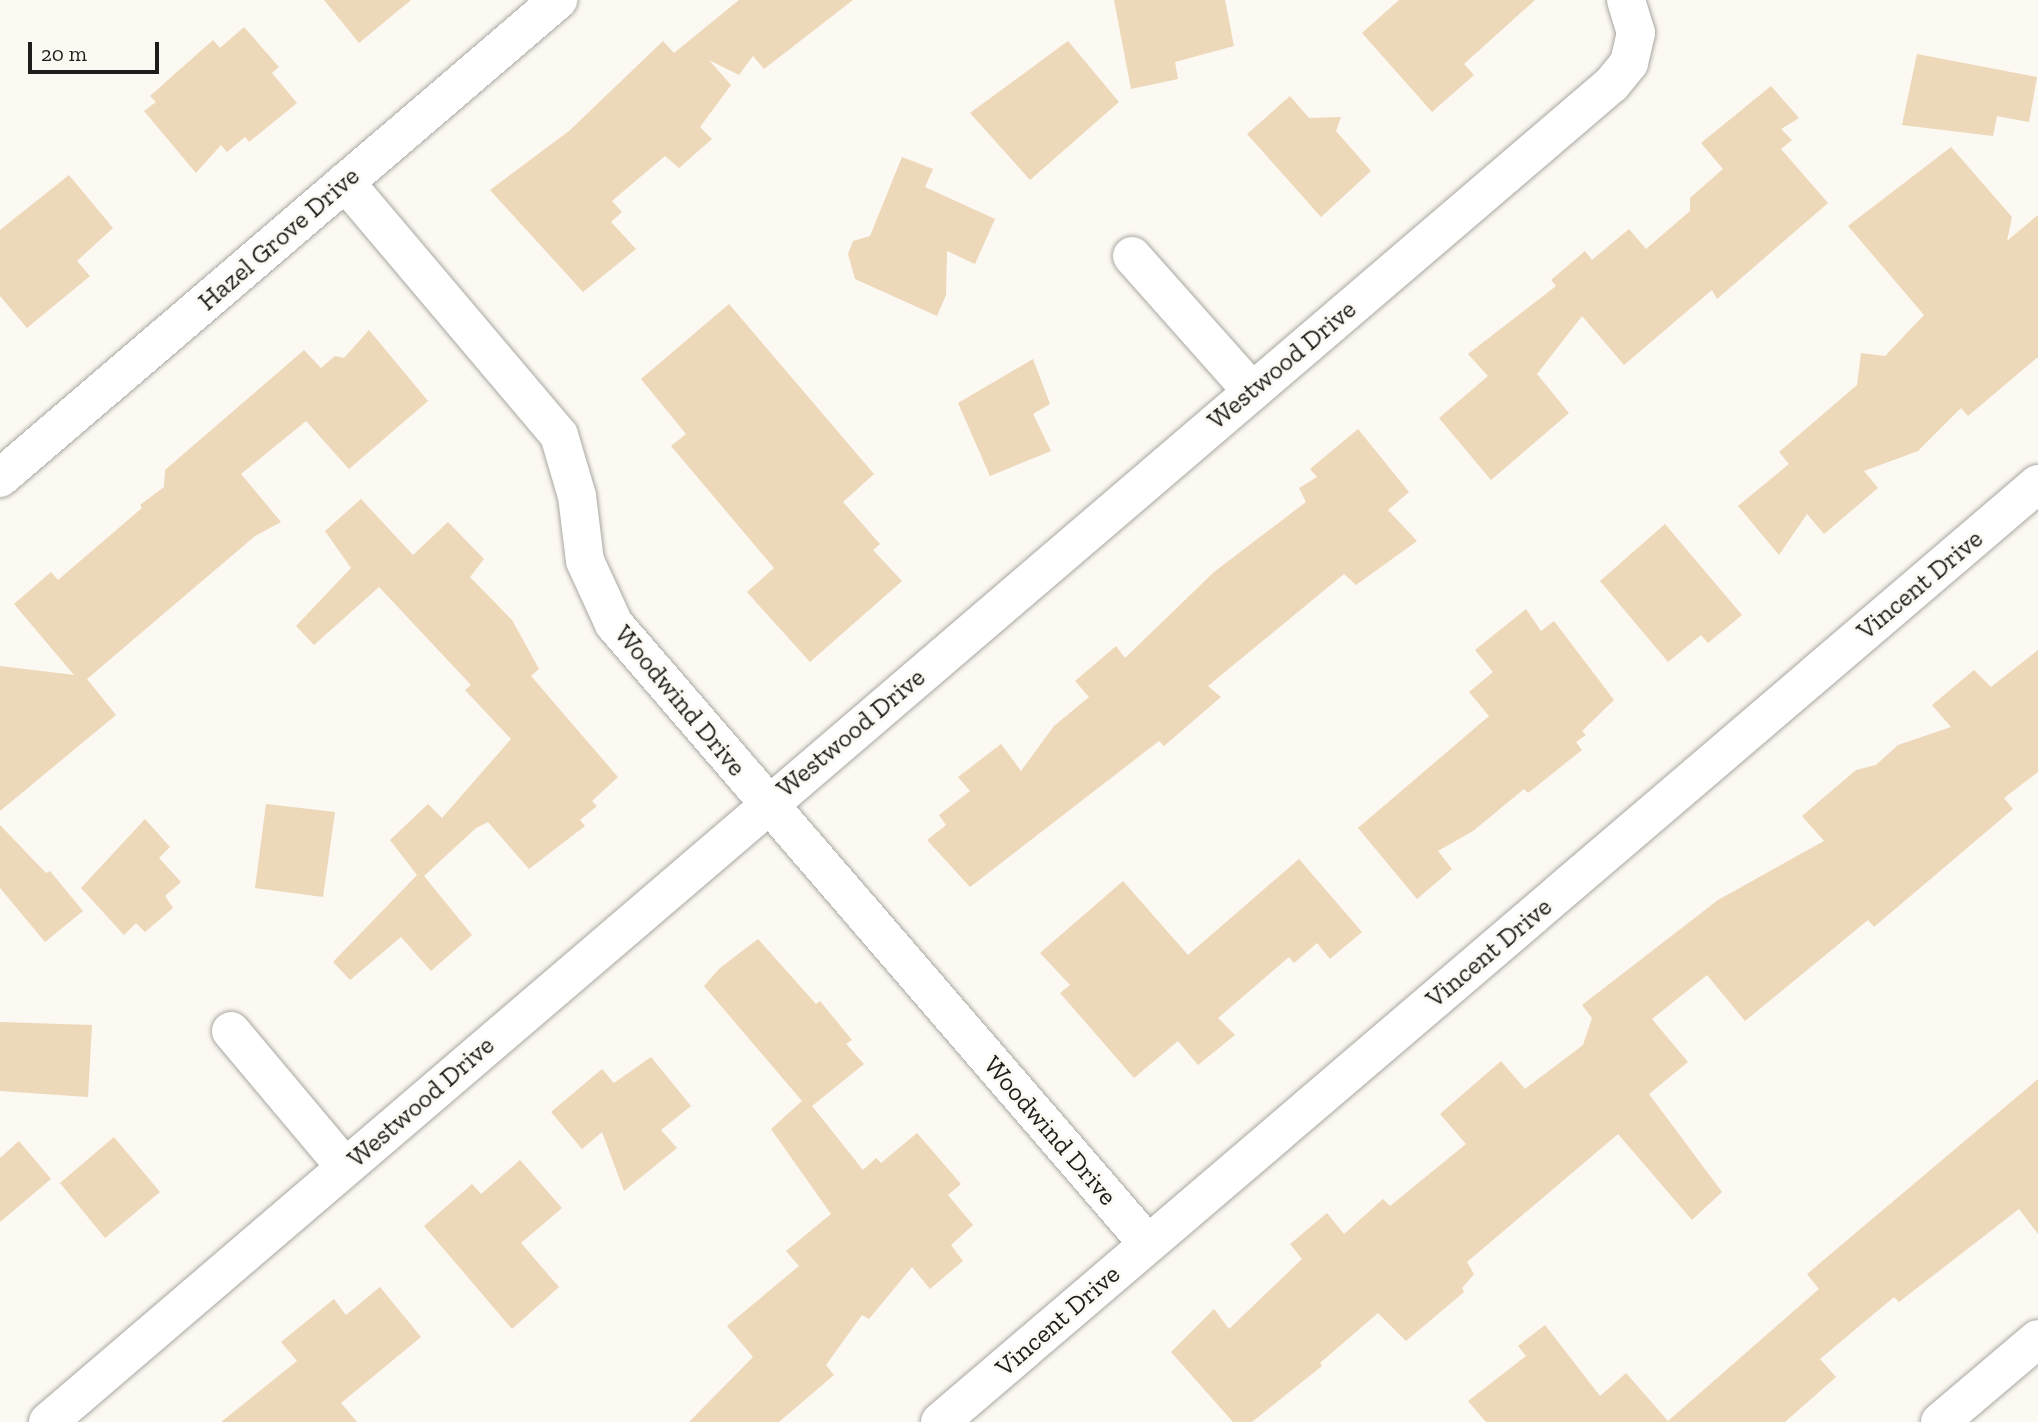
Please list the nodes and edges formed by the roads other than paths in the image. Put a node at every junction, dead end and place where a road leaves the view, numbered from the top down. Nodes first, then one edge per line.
1 (558, 0) edge
2 (1631, 17) edge
3 (345, 182) junction
4 (1132, 256) dead end
5 (1252, 391) junction
6 (0, 478) edge
7 (2032, 503) edge
8 (768, 804) junction
9 (231, 1031) dead end
10 (345, 1167) junction
11 (1148, 1244) junction
12 (2038, 1339) edge
13 (48, 1422) edge
14 (940, 1422) edge
15 (1940, 1422) edge

1 - 3 street, Hazel Grove Drive
2 - 5 street, Westwood Drive
3 - 6 street, Hazel Grove Drive
3 - 8 street, Woodwind Drive
4 - 5 street
5 - 8 street, Westwood Drive
7 - 11 street, Vincent Drive
8 - 10 street, Westwood Drive
8 - 11 street, Woodwind Drive
9 - 10 street
10 - 13 street, Westwood Drive
11 - 14 street, Vincent Drive
12 - 15 street

